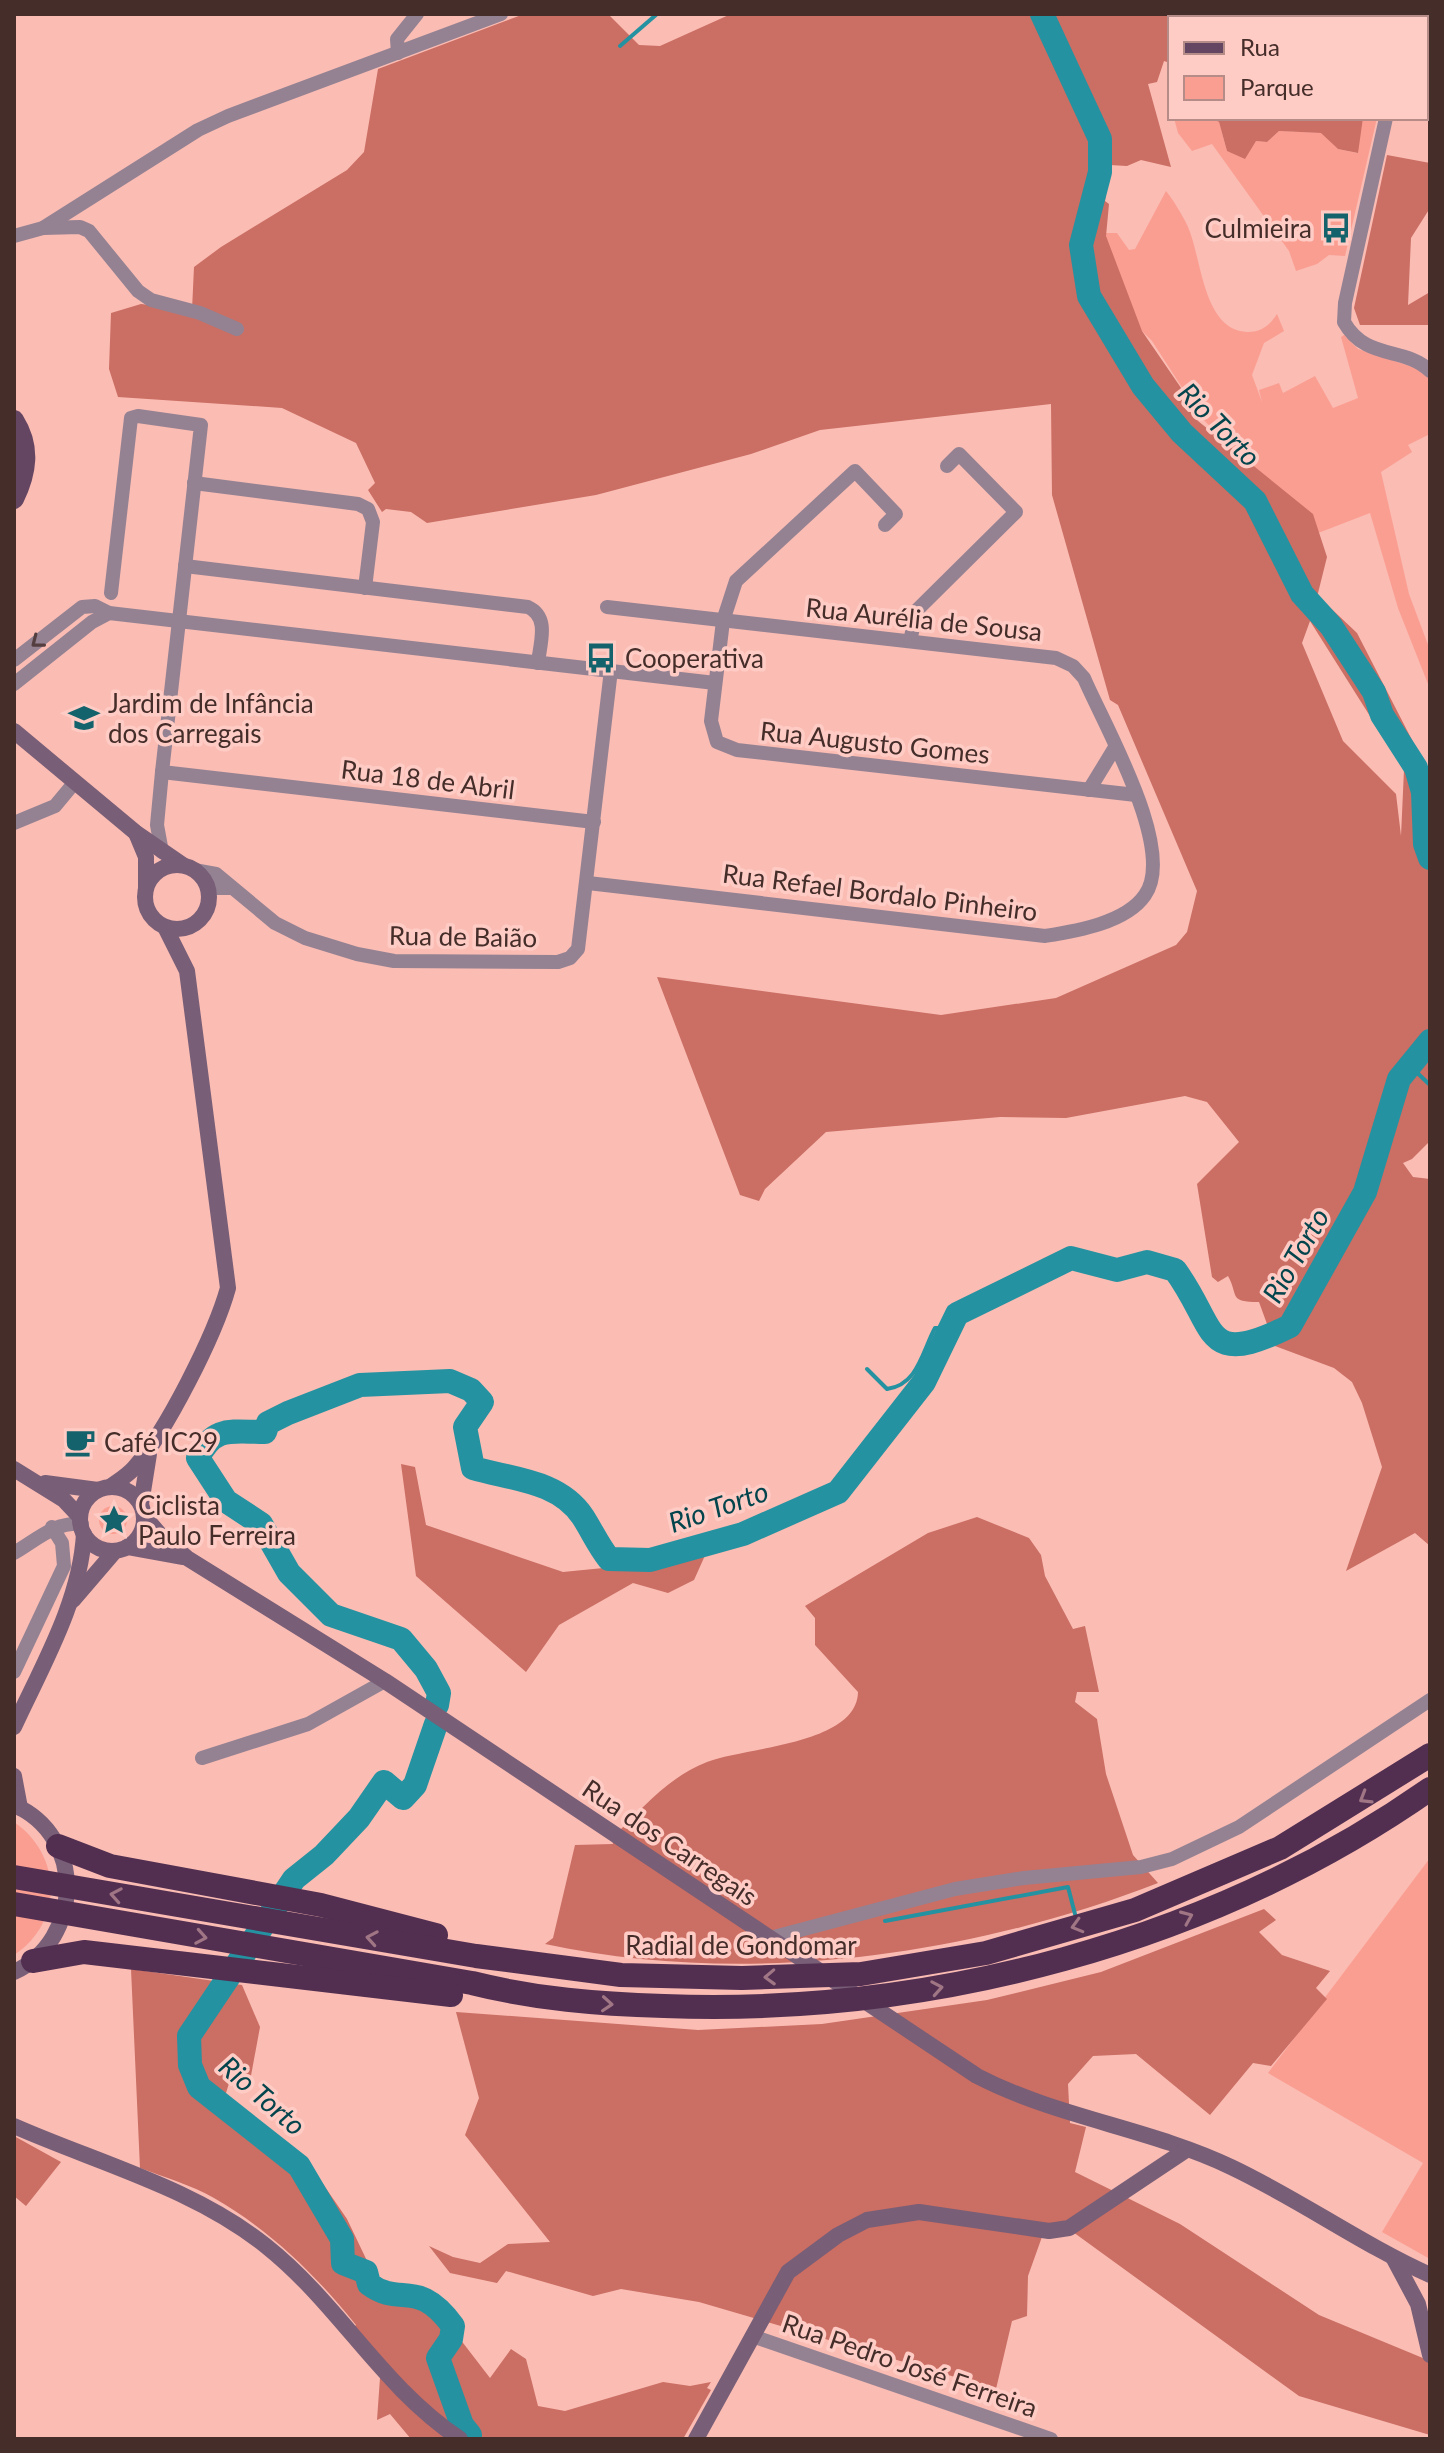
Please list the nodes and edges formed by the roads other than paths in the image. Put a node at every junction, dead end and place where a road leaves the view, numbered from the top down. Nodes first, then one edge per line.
1 (417, 14) edge
2 (501, 14) edge
3 (398, 53) junction
4 (1386, 120) edge
5 (43, 228) junction
6 (14, 236) edge
7 (237, 329) dead end
8 (1430, 371) edge
9 (14, 420) edge
10 (947, 466) dead end
11 (194, 483) junction
12 (14, 499) edge
13 (885, 525) dead end
14 (185, 566) junction
15 (365, 588) junction
16 (111, 593) dead end
17 (607, 607) dead end
18 (109, 613) junction
19 (178, 621) junction
20 (723, 621) junction
21 (62, 622) junction
22 (73, 637) junction
23 (910, 641) junction
24 (14, 660) edge
25 (538, 663) junction
26 (611, 670) junction
27 (715, 683) junction
28 (14, 684) edge
29 (14, 731) edge
30 (1114, 749) junction
31 (162, 772) junction
32 (75, 782) junction
33 (1089, 790) junction
34 (1136, 795) junction
35 (594, 822) junction
36 (14, 823) edge
37 (135, 832) junction
38 (162, 852) junction
39 (188, 868) junction
40 (588, 883) junction
41 (146, 888) junction
42 (207, 888) junction
43 (230, 888) junction
44 (198, 921) junction
45 (165, 927) junction
46 (187, 971) junction
47 (151, 1448) junction
48 (14, 1469) edge
49 (36, 1480) junction
50 (104, 1488) junction
51 (142, 1510) junction
52 (82, 1525) junction
53 (52, 1527) junction
54 (121, 1549) junction
55 (14, 1553) edge
56 (187, 1558) junction
57 (68, 1608) junction
58 (14, 1672) edge
59 (385, 1681) junction
60 (1430, 1700) edge
61 (14, 1727) edge
62 (1430, 1755) edge
63 (202, 1758) dead end
64 (14, 1776) edge
65 (1430, 1789) edge
66 (17, 1806) edge
67 (58, 1846) junction
68 (14, 1877) edge
69 (14, 1904) edge
70 (774, 1941) junction
71 (478, 1951) junction
72 (23, 1966) edge
73 (471, 1990) junction
74 (14, 2126) edge
75 (1186, 2150) junction
76 (1394, 2259) junction
77 (1430, 2275) edge
78 (1427, 2315) edge
79 (752, 2336) junction
80 (1430, 2355) edge
81 (460, 2439) edge
82 (696, 2439) edge
83 (1051, 2439) edge

1 - 3 street
2 - 3 street
3 - 5 street
4 - 8 street
5 - 6 street
5 - 7 street
9 - 12 main road
10 - 23 street
11 - 14 street
11 - 15 street
11 - 16 street
13 - 20 street
14 - 15 street
14 - 19 street
15 - 25 street
17 - 20 street, Rua Aurélia de Sousa
18 - 19 street
18 - 21 street
18 - 22 street
19 - 25 street
19 - 31 street
20 - 23 street, Rua Aurélia de Sousa
20 - 27 street
21 - 22 street
21 -> 24 street
22 - 28 street
23 - 30 street, Rua Aurélia de Sousa
25 - 26 street
26 - 27 street
26 - 35 street
27 - 33 street, Rua Augusto Gomes
29 - 32 street
30 - 33 street
30 - 34 street, Rua Refael Bordalo Pinheiro
31 - 35 street, Rua 18 de Abril
31 - 38 street
32 - 36 street
32 - 37 street
33 - 34 street, Rua Augusto Gomes
34 - 40 street, Rua Refael Bordalo Pinheiro
35 - 40 street
37 - 38 street
37 - 41 street
38 - 39 street
39 - 41 street
39 - 42 street
39 - 43 street, Rua de Baião
40 - 43 street, Rua de Baião
41 - 45 street
42 - 43 street
42 - 44 street
44 - 45 street
44 - 46 street
45 - 46 street
46 - 47 street
47 - 50 street
47 - 51 street
48 - 49 street
49 - 50 street
49 - 52 street
50 - 51 street
50 - 52 street
51 - 54 street
51 - 56 street, Rua dos Carregais
52 - 53 street
52 - 54 street
52 - 57 street
53 - 55 street
53 - 58 street
54 - 56 street, Rua dos Carregais
54 - 57 street
56 - 59 street, Rua dos Carregais
57 - 61 street
59 - 63 street
59 - 70 street, Rua dos Carregais
60 - 70 street
62 -> 71 highway, Radial de Gondomar
64 - 66 street
73 -> 65 highway
66 - 67 street
67 - 71 highway
67 - 72 street
71 -> 68 highway
69 -> 73 highway
70 - 75 street, Rua dos Carregais
72 - 73 highway
74 - 81 street
75 - 76 street, Rua dos Carregais
75 - 79 street
76 - 77 street, Rua dos Carregais
76 - 78 street
78 - 80 street
79 - 82 street
79 - 83 street, Rua Pedro José Ferreira

